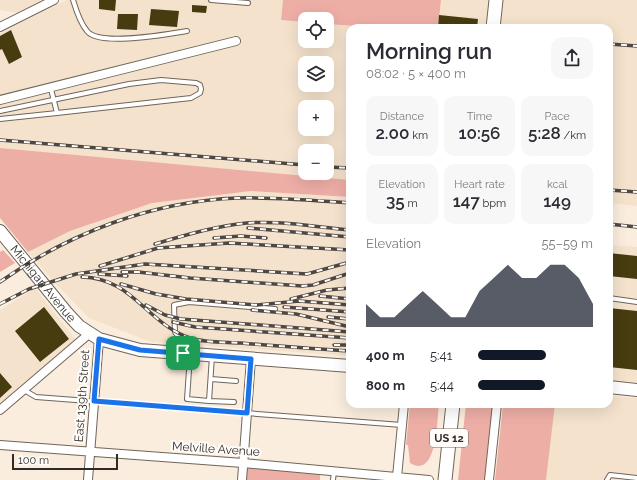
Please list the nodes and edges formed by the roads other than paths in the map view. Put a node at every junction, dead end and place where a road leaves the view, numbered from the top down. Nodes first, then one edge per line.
1 (54, 0) edge
2 (73, 0) edge
3 (211, 0) edge
4 (496, 0) edge
5 (248, 3) dead end
6 (493, 24) edge
7 (0, 27) edge
8 (187, 31) dead end
9 (236, 41) dead end
10 (51, 89) junction
11 (0, 100) edge
12 (54, 100) junction
13 (0, 111) edge
14 (57, 113) junction
15 (0, 118) edge
16 (2, 239) edge
17 (613, 299) edge
18 (637, 302) edge
19 (275, 309) dead end
20 (94, 336) junction
21 (186, 353) junction
22 (212, 356) junction
23 (251, 359) junction
24 (346, 366) edge
25 (211, 379) junction
26 (236, 381) dead end
27 (613, 387) edge
28 (24, 390) junction
29 (637, 390) edge
30 (94, 401) junction
31 (209, 401) junction
32 (234, 402) dead end
33 (404, 408) edge
34 (453, 408) edge
35 (497, 408) edge
36 (0, 410) edge
37 (247, 413) junction
38 (402, 425) junction
39 (0, 445) edge
40 (90, 452) junction
41 (243, 463) junction
42 (334, 471) junction
43 (397, 477) junction
44 (637, 478) edge
45 (88, 480) edge
46 (242, 480) edge
47 (334, 480) edge
48 (429, 480) edge
49 (445, 480) edge
50 (489, 480) edge
51 (606, 480) edge

1 - 7 street
2 - 8 lane
3 - 5 lane
4 - 6 main road
9 - 10 street
10 - 11 street
10 - 12 lane
12 - 13 lane
12 - 14 lane
12 - 14 lane
14 - 15 lane
16 - 20 main road, Michigan Avenue
17 - 18 lane
19 - 21 lane
20 - 21 main road
20 - 28 street
20 - 30 street, East 139th Street
21 - 22 main road
21 - 31 lane
22 - 23 main road
22 - 25 lane
23 - 24 main road
23 - 37 street
25 - 26 lane
25 - 31 lane
27 - 29 main road
28 - 30 lane
28 - 36 street
30 - 37 lane
30 - 40 street, East 139th Street
31 - 32 lane
33 - 38 street
34 - 49 main road, US 12
35 - 50 street
37 - 38 lane
37 - 41 street
38 - 43 street
39 - 40 street, Melville Avenue
40 - 41 street, Melville Avenue
40 - 45 street, East 139th Street
41 - 42 street, Melville Avenue
41 - 46 street
42 - 43 street, Melville Avenue
42 - 47 lane
43 - 48 street, Melville Avenue
44 - 51 lane

